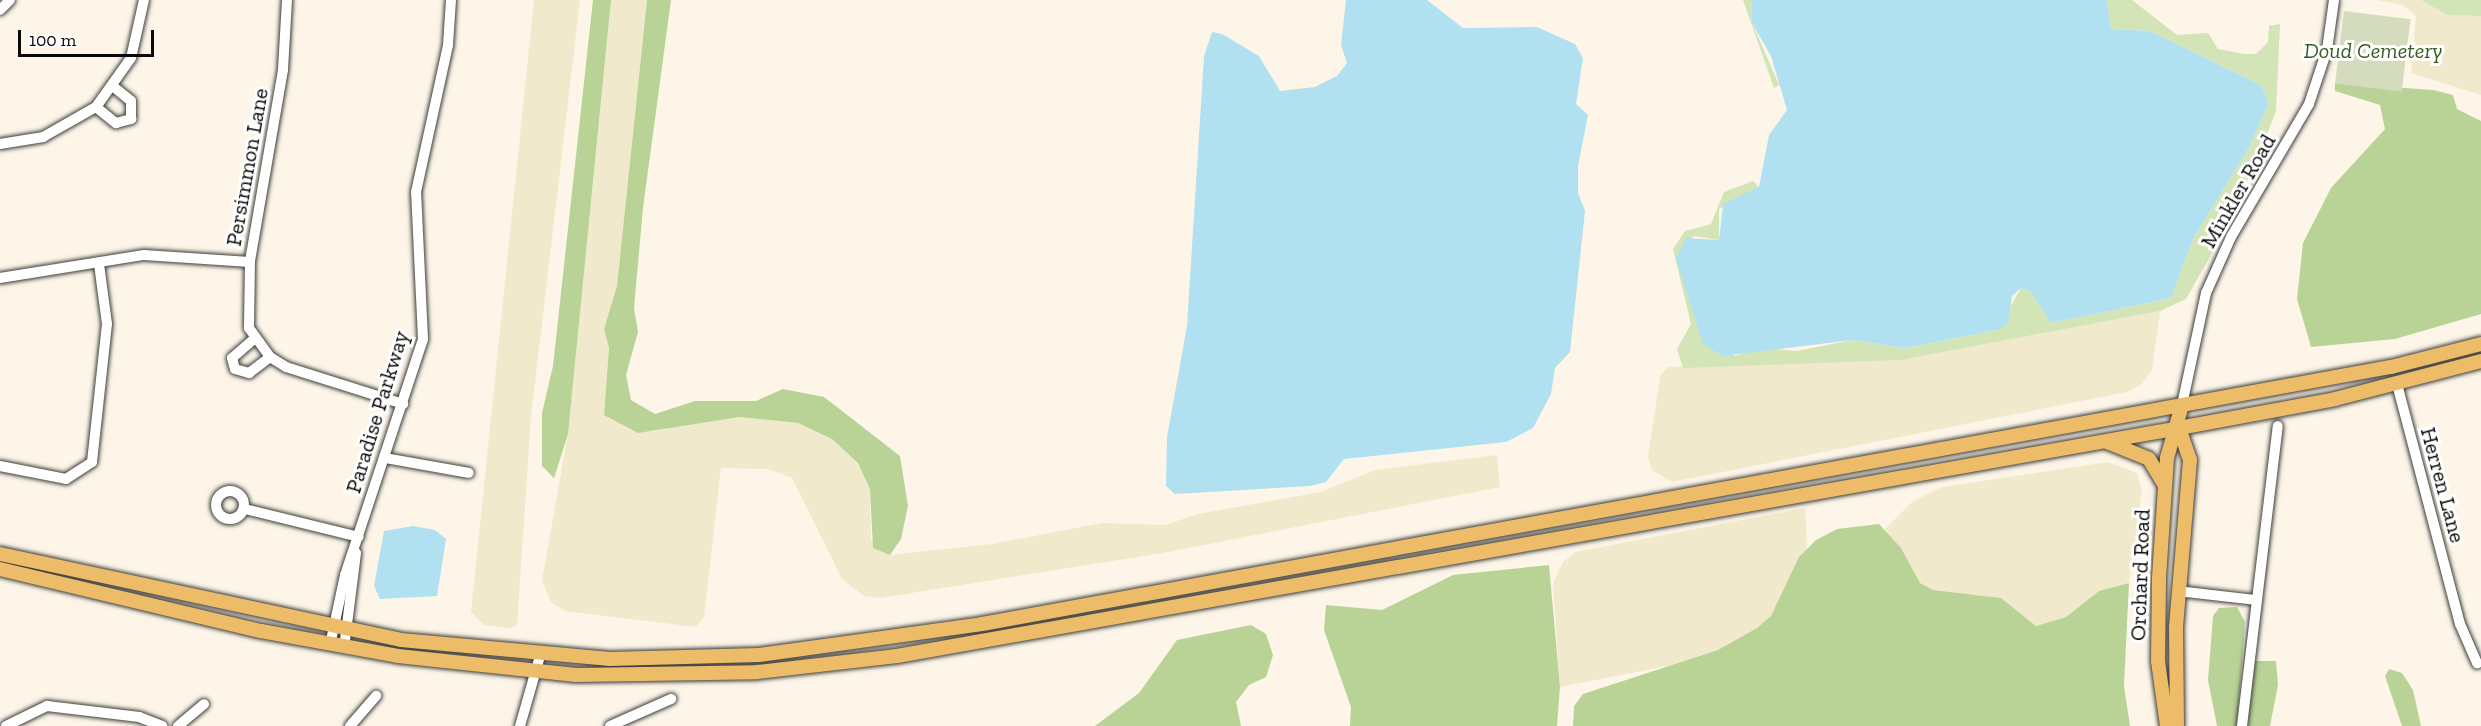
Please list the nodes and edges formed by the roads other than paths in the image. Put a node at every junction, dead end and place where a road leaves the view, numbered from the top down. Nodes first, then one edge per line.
1 (9, 0) edge
2 (144, 0) edge
3 (287, 0) edge
4 (451, 0) edge
5 (2334, 0) edge
6 (0, 10) edge
7 (114, 87) junction
8 (96, 107) junction
9 (0, 144) edge
10 (250, 262) junction
11 (99, 264) junction
12 (0, 278) edge
13 (254, 339) junction
14 (2481, 344) edge
15 (270, 357) junction
16 (2481, 361) edge
17 (2397, 384) junction
18 (403, 404) junction
19 (2182, 405) junction
20 (2278, 426) dead end
21 (2179, 428) junction
22 (2105, 441) junction
23 (385, 458) junction
24 (0, 466) edge
25 (470, 473) dead end
26 (2165, 486) junction
27 (244, 508) dead end
28 (359, 537) junction
29 (0, 554) edge
30 (0, 569) edge
31 (2178, 591) junction
32 (2256, 600) junction
33 (340, 630) junction
34 (330, 645) junction
35 (344, 648) junction
36 (540, 656) junction
37 (2477, 663) dead end
38 (537, 672) junction
39 (376, 696) dead end
40 (671, 699) dead end
41 (204, 704) dead end
42 (27, 721) edge
43 (6, 726) edge
44 (162, 726) edge
45 (178, 726) edge
46 (350, 726) edge
47 (520, 726) edge
48 (610, 726) edge
49 (2167, 726) edge
50 (2176, 726) edge
51 (2242, 726) edge

1 - 6 street
2 - 7 street
3 - 10 street, Persimmon Lane
4 - 18 street, Paradise Parkway
5 - 19 street, Minkler Road
7 - 8 street
7 - 8 street
8 - 9 street
10 - 11 street
10 - 13 street, Persimmon Lane
11 - 12 street
11 - 24 street
13 - 15 street, Persimmon Lane
13 - 15 street
14 - 19 main road
15 - 18 street, Persimmon Lane
16 - 17 main road
17 - 21 main road
17 - 37 street, Herren Lane
18 - 23 street, Paradise Parkway
19 - 21 main road, Orchard Road
19 - 36 main road
20 - 32 street
21 - 22 main road
21 - 26 main road, Orchard Road
21 - 31 main road, Orchard Road
22 - 26 main road
22 - 38 main road
23 - 25 street
23 - 28 street, Paradise Parkway
26 - 49 main road, Orchard Road
27 - 28 street
28 - 33 street, Paradise Parkway
29 - 33 main road
30 - 34 main road
31 - 32 street
31 - 50 main road, Orchard Road
32 - 51 street
33 - 34 street, Paradise Parkway
33 - 35 street, Paradise Parkway
33 - 36 main road
34 - 35 main road
35 - 38 main road
36 - 38 street
38 - 47 street
39 - 46 street
40 - 48 street
41 - 45 street
42 - 43 street
42 - 44 street

